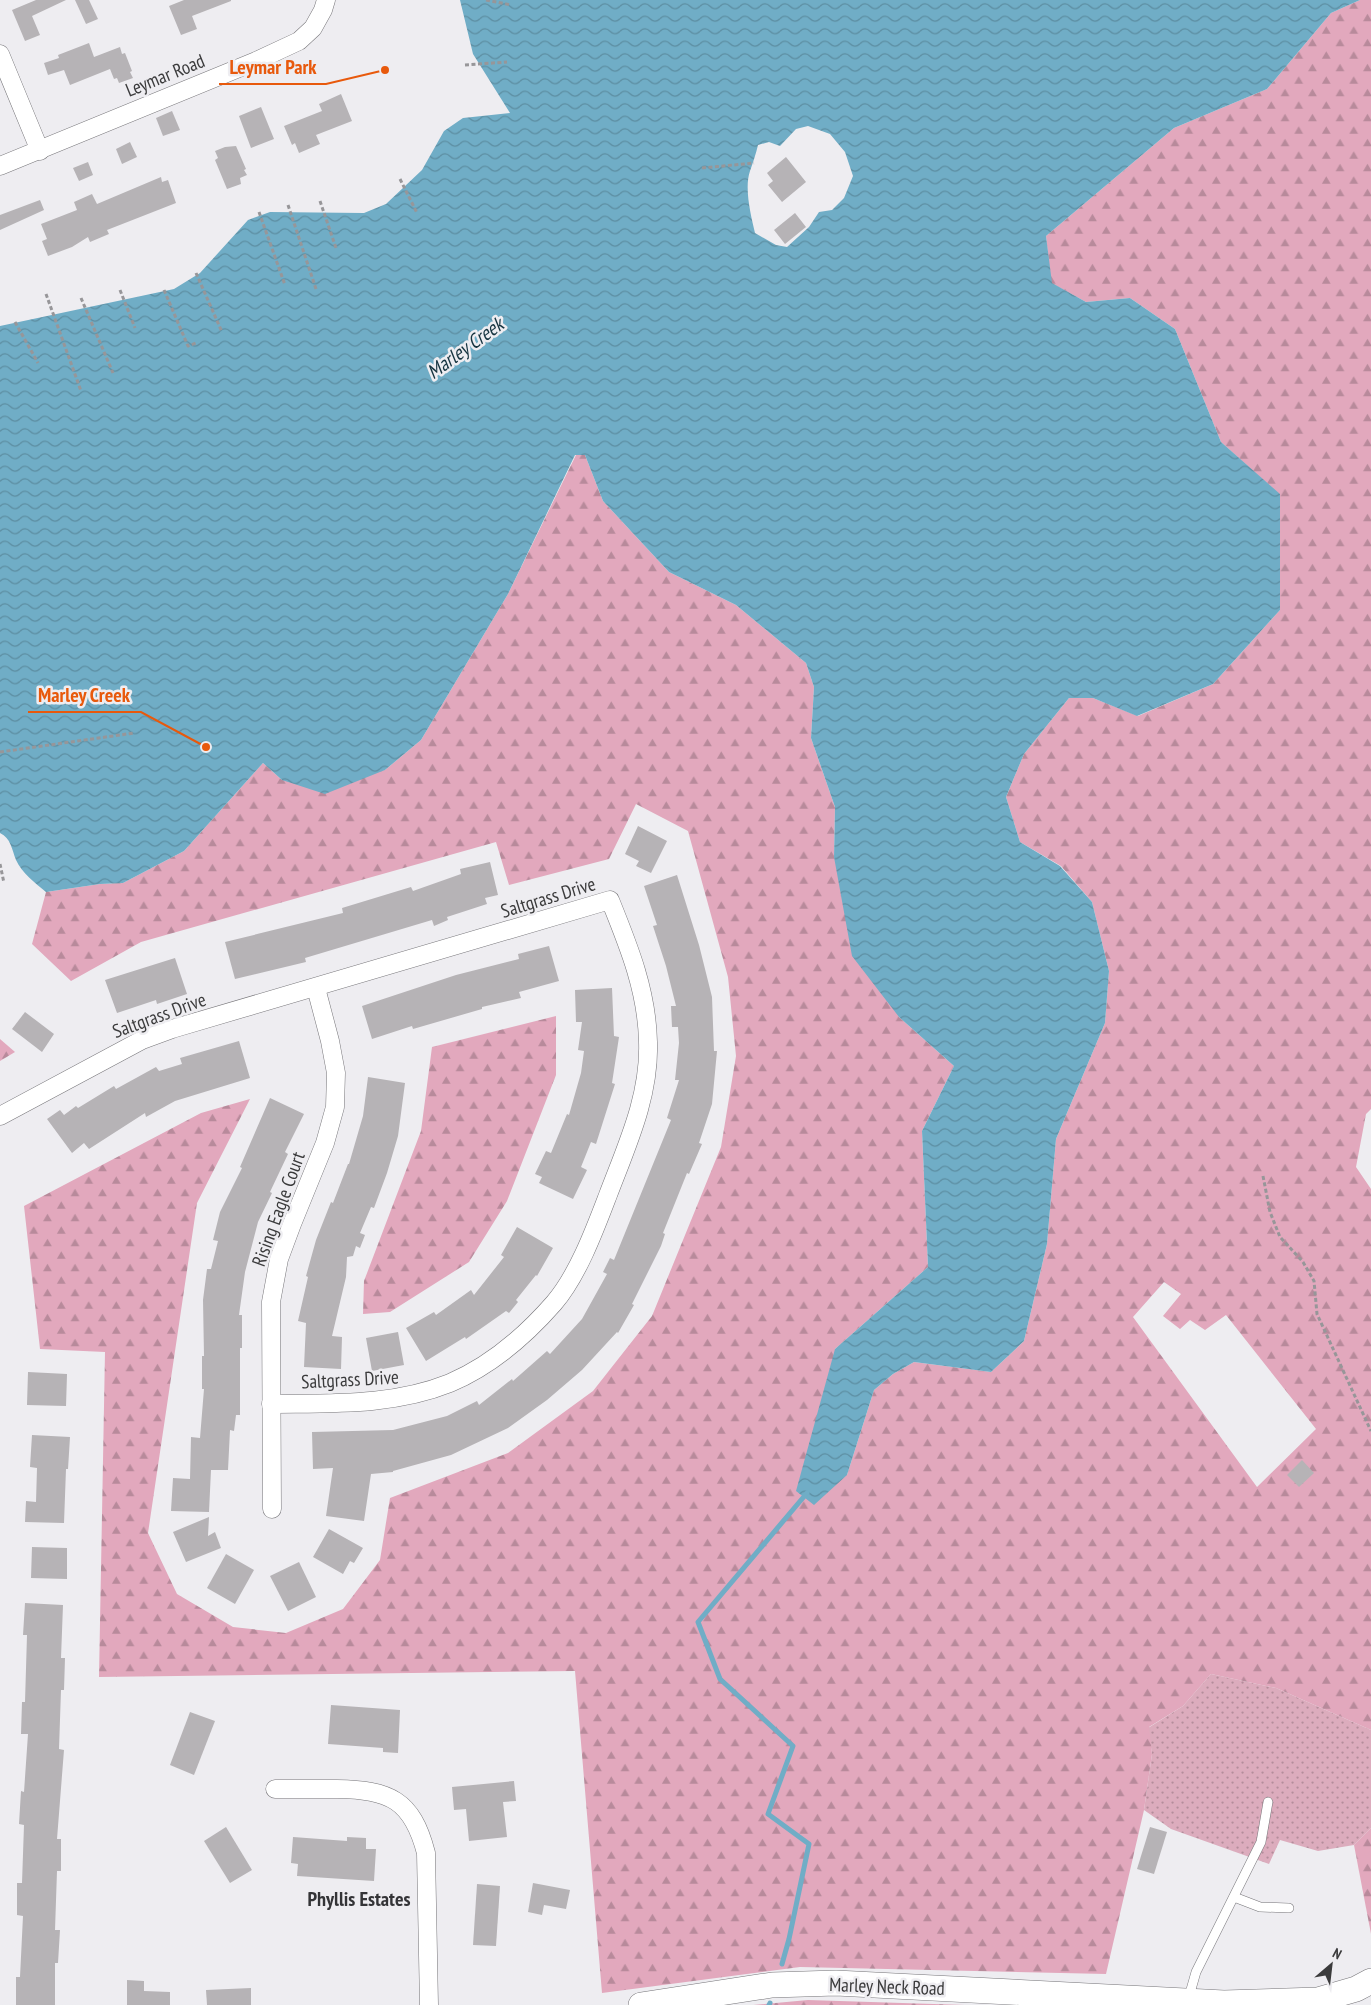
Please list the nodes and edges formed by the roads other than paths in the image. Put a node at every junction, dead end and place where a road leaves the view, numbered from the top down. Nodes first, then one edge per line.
1 (326, 0) edge
2 (0, 54) edge
3 (40, 151) junction
4 (0, 166) edge
5 (316, 988) junction
6 (0, 1116) edge
7 (271, 1404) junction
8 (272, 1509) dead end
9 (275, 1789) dead end
10 (1268, 1802) dead end
11 (1234, 1897) junction
12 (1289, 1908) dead end
13 (1371, 1981) edge
14 (1188, 2000) junction
15 (429, 2005) edge
16 (640, 2005) edge

1 - 3 street, Leymar Road
2 - 3 street
3 - 4 street, Leymar Road
5 - 6 street, Saltgrass Drive
5 - 7 street, Rising Eagle Court
5 - 7 street, Saltgrass Drive
7 - 8 street, Rising Eagle Court
9 - 15 street
10 - 11 lane
11 - 12 lane
11 - 14 lane
13 - 14 street, Marley Neck Road
14 - 16 street, Marley Neck Road

